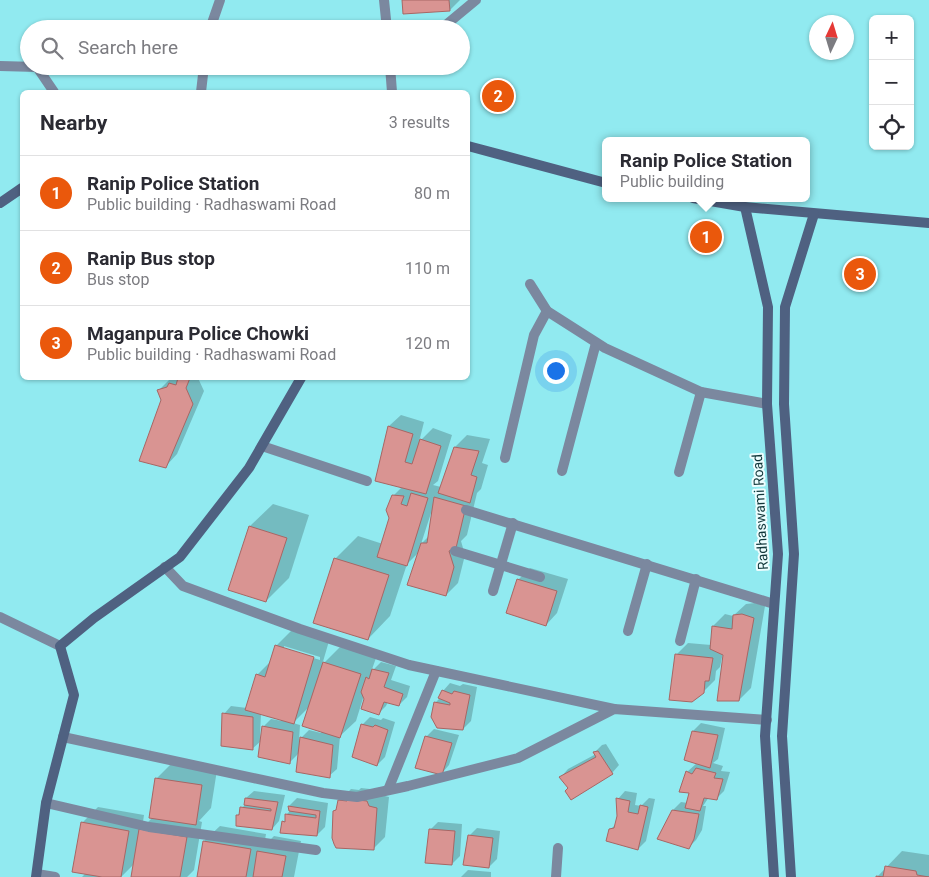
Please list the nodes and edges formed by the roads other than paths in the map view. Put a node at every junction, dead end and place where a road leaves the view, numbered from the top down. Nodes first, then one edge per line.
1 (220, 0) edge
2 (384, 0) edge
3 (476, 0) edge
4 (213, 20) edge
5 (386, 20) edge
6 (452, 20) edge
7 (0, 66) edge
8 (20, 67) edge
9 (42, 75) edge
10 (203, 75) edge
11 (391, 75) edge
12 (53, 90) edge
13 (201, 90) edge
14 (392, 90) edge
15 (470, 147) edge
16 (602, 182) edge
17 (20, 189) edge
18 (716, 202) edge
19 (0, 203) edge
20 (745, 207) junction
21 (814, 214) junction
22 (929, 223) edge
23 (530, 284) dead end
24 (547, 311) junction
25 (596, 343) junction
26 (300, 380) edge
27 (701, 392) junction
28 (767, 404) junction
29 (262, 446) junction
30 (505, 458) dead end
31 (562, 472) dead end
32 (679, 472) dead end
33 (367, 480) dead end
34 (466, 510) dead end
35 (512, 523) junction
36 (454, 551) dead end
37 (647, 564) junction
38 (501, 565) junction
39 (166, 567) junction
40 (540, 577) dead end
41 (696, 579) junction
42 (493, 591) dead end
43 (774, 604) junction
44 (0, 617) edge
45 (628, 631) dead end
46 (680, 641) dead end
47 (60, 646) junction
48 (436, 671) junction
49 (614, 709) junction
50 (767, 720) junction
51 (63, 737) junction
52 (388, 790) junction
53 (46, 803) junction
54 (558, 848) dead end
55 (316, 850) dead end
56 (37, 875) edge
57 (55, 877) edge
58 (556, 877) edge
59 (774, 877) edge
60 (791, 877) edge

1 - 4 street
2 - 5 street
3 - 6 street
7 - 8 street
9 - 12 street
10 - 13 street
11 - 14 street
15 - 16 street
17 - 19 street
18 - 20 street
20 - 21 street
20 - 28 street, Radhaswami Road
21 - 22 street
21 - 60 street
23 - 24 street
24 - 25 street
24 - 30 street
25 - 27 street
25 - 31 street
26 - 29 street
27 - 28 street
27 - 32 street
28 - 43 street, Radhaswami Road
29 - 33 street
29 - 39 street
34 - 35 street
35 - 37 street
35 - 38 street
36 - 38 street
37 - 41 street
37 - 45 street
38 - 40 street
38 - 42 street
39 - 47 street
39 - 48 street
41 - 43 street
41 - 46 street
43 - 50 street, Radhaswami Road
44 - 47 street
47 - 51 street
48 - 49 street
48 - 52 street
49 - 50 street
49 - 52 street
50 - 59 street, Radhaswami Road
51 - 52 street
51 - 53 street
53 - 55 street
53 - 56 street
54 - 58 street
56 - 57 street

